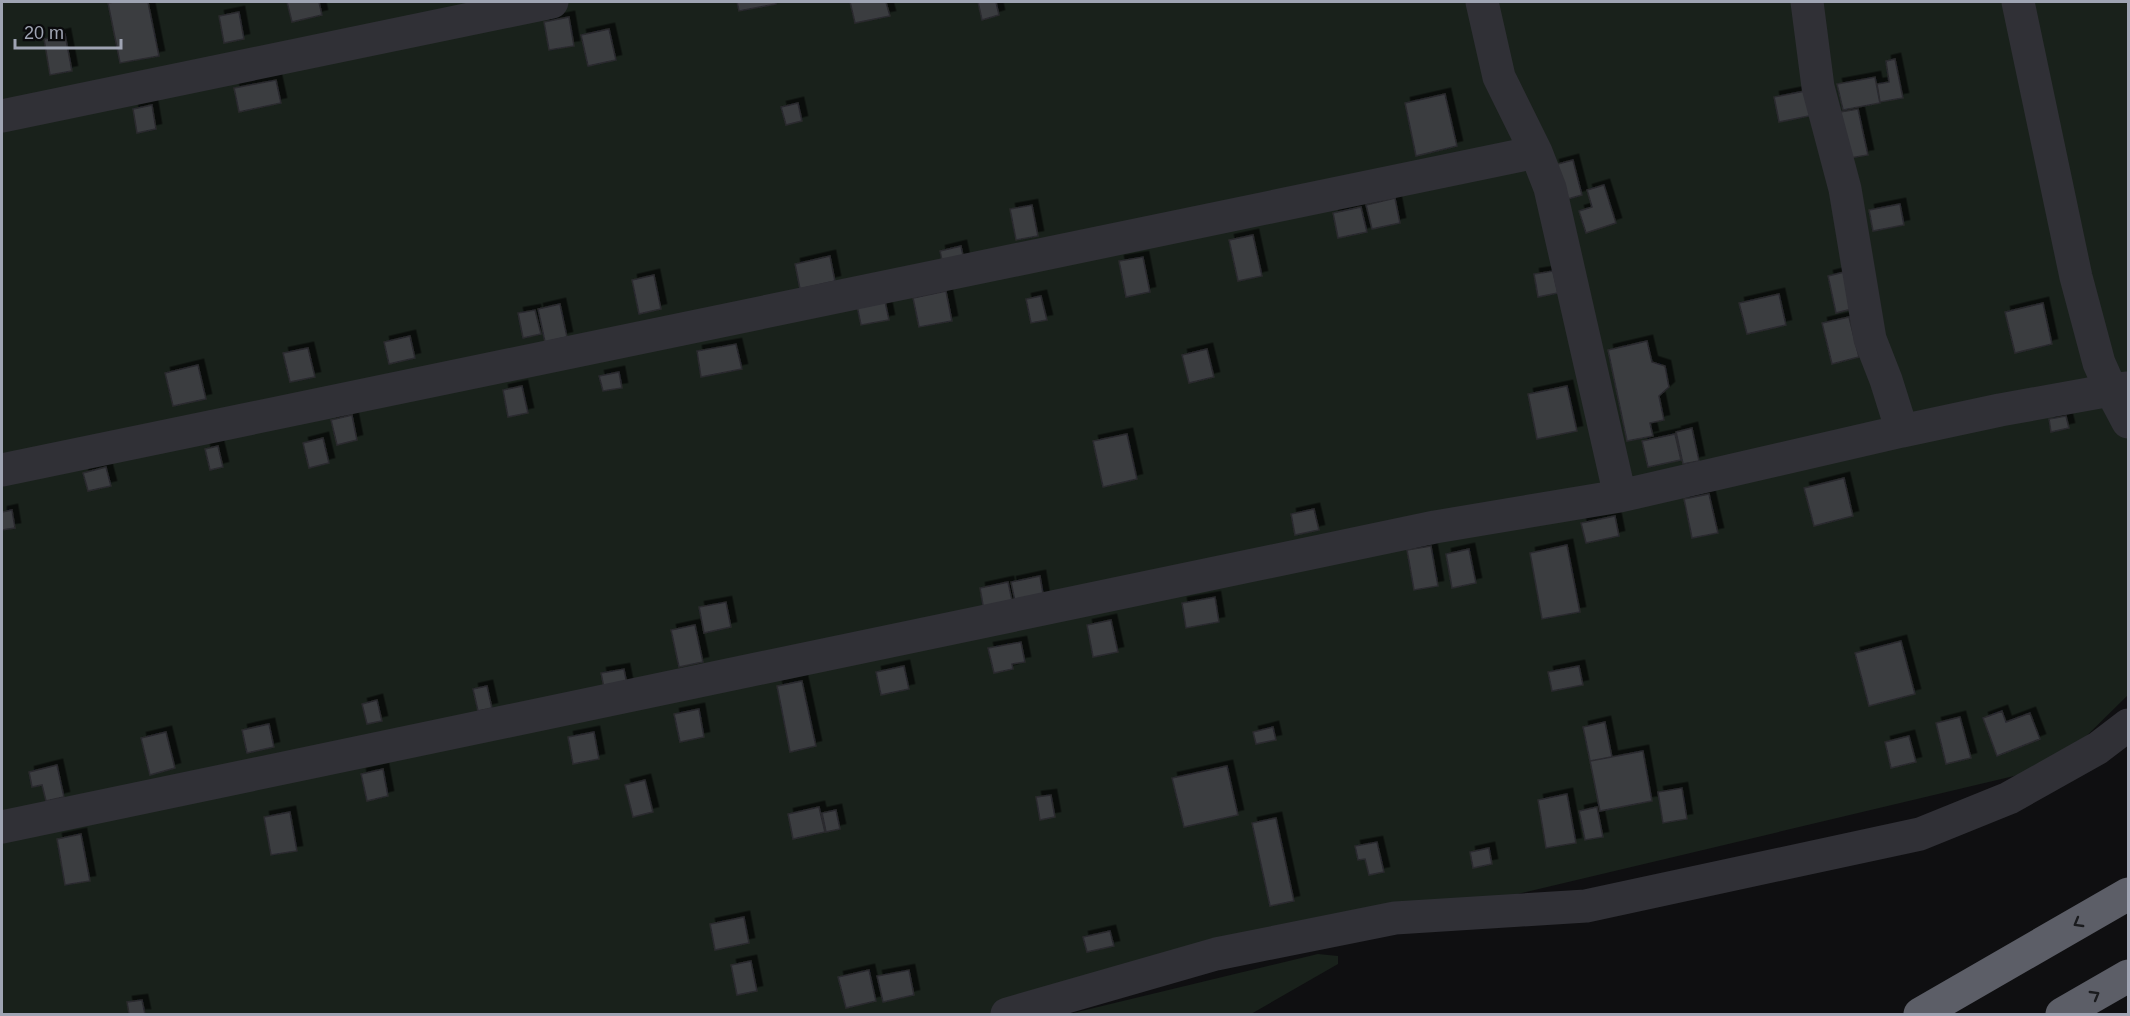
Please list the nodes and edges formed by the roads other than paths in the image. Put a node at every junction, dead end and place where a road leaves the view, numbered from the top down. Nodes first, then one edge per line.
1 (552, 2) edge
2 (1482, 2) edge
3 (1807, 2) edge
4 (2018, 2) edge
5 (2, 116) edge
6 (1536, 152) junction
7 (2120, 389) edge
8 (2128, 422) edge
9 (1902, 431) junction
10 (2, 470) edge
11 (1620, 496) junction
12 (2128, 725) edge
13 (2, 827) edge
14 (2128, 894) edge
15 (2128, 976) edge
16 (1007, 1014) edge
17 (1920, 1014) edge
18 (2062, 1014) edge

1 - 5 lane
2 - 6 lane
3 - 9 lane
4 - 7 lane
6 - 10 lane
6 - 11 lane
7 - 8 lane
7 - 9 lane
9 - 11 lane
11 - 13 lane
12 - 16 lane
14 -> 17 highway
18 -> 15 highway

